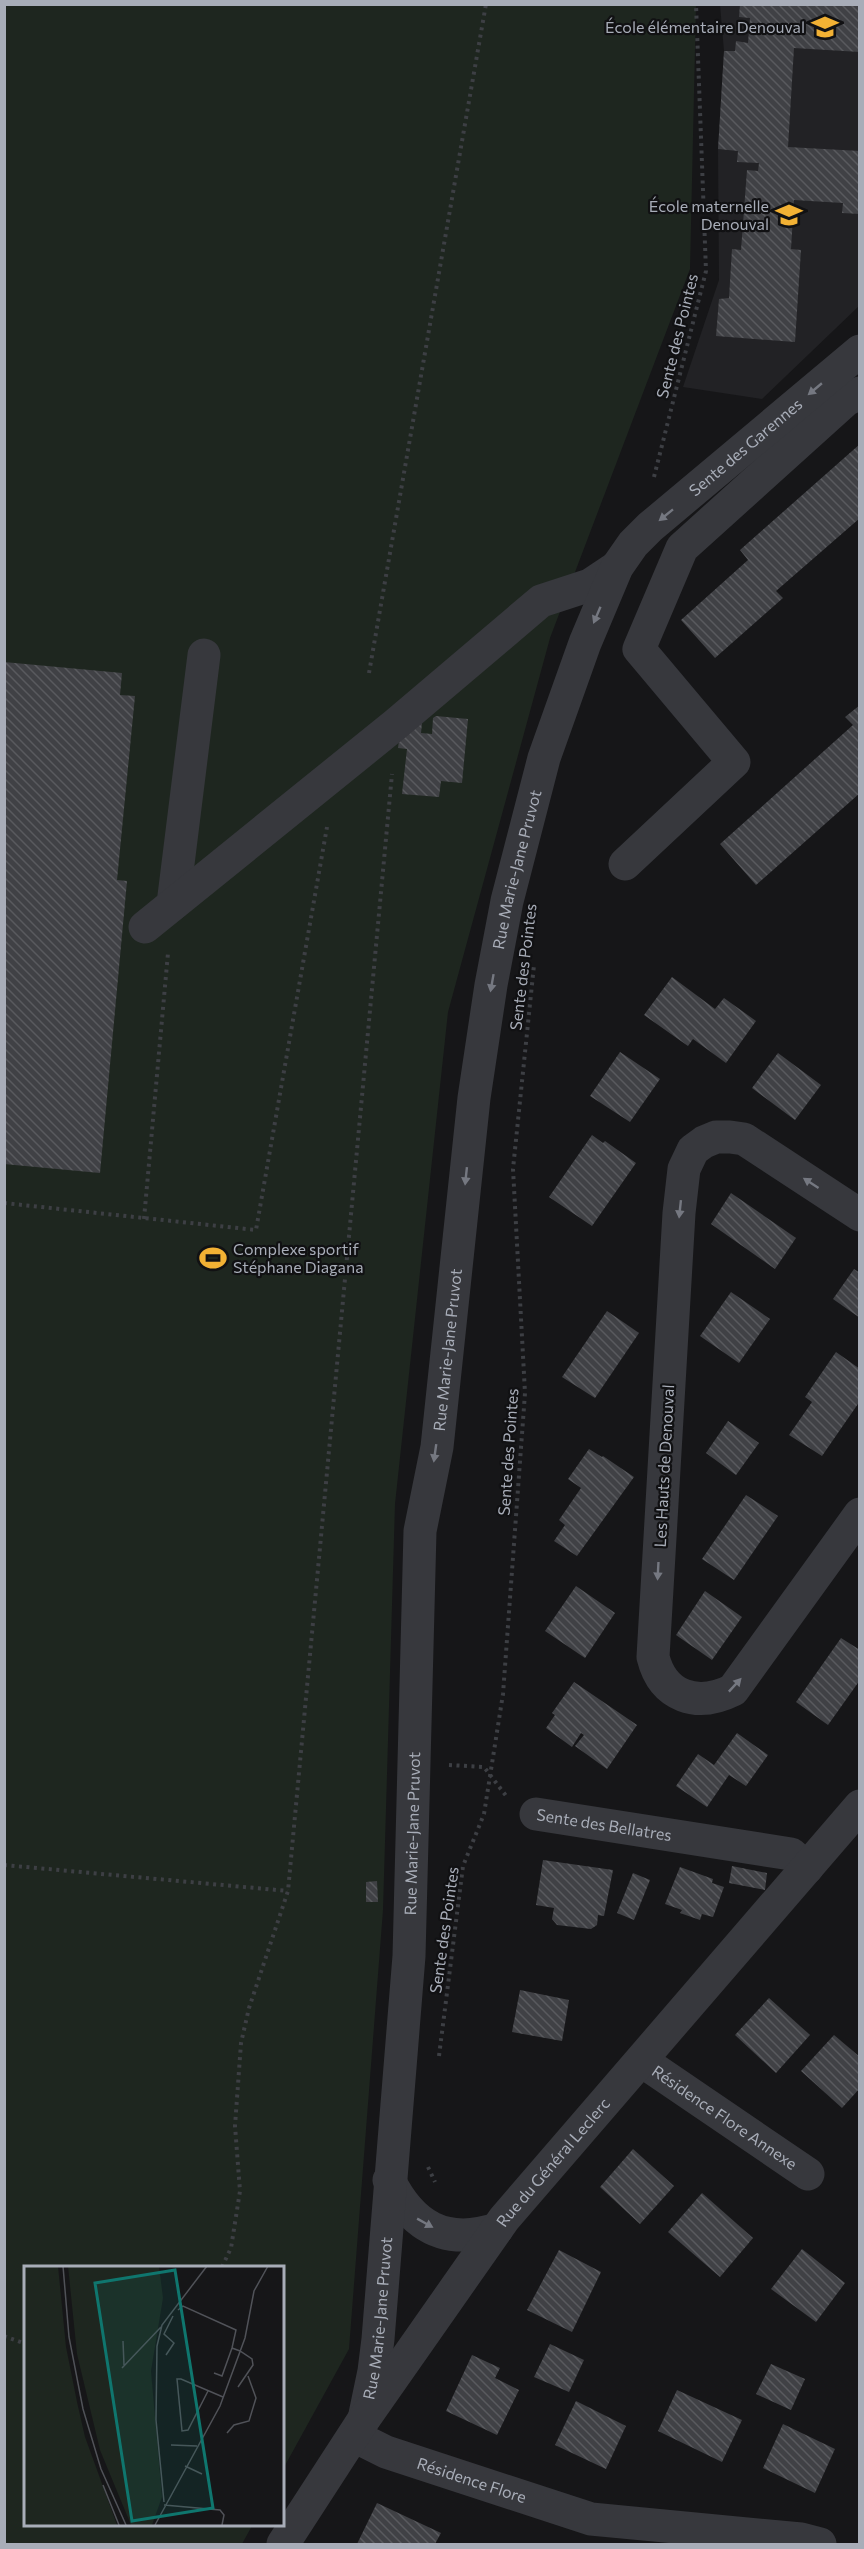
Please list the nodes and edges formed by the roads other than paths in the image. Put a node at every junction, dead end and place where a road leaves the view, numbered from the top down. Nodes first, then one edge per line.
1 (860, 351) edge
2 (860, 393) edge
3 (625, 556) junction
4 (204, 656) dead end
5 (625, 864) dead end
6 (173, 904) junction
7 (145, 927) dead end
8 (860, 1215) edge
9 (860, 1514) edge
10 (860, 1806) edge
11 (536, 1814) road end
12 (807, 1868) junction
13 (642, 2061) junction
14 (808, 2174) dead end
15 (389, 2180) junction
16 (497, 2229) junction
17 (359, 2427) junction
18 (592, 2532) edge
19 (283, 2544) edge
20 (820, 2544) edge

1 -> 3 street, Sente des Garennes
2 - 5 street
3 - 6 street, Sente des Garennes
3 -> 15 street, Rue Marie-Jane Pruvot
4 - 6 street
6 - 7 street, Sente des Garennes
8 -> 9 street, Les Hauts de Denouval
10 - 12 street, Rue du Général Leclerc
11 - 12 street, Sente des Bellatres
12 - 13 street, Rue du Général Leclerc
13 - 14 street, Résidence Flore Annexe
13 - 16 street, Rue du Général Leclerc
15 -> 16 street
15 - 17 street, Rue Marie-Jane Pruvot
16 - 17 street, Rue du Général Leclerc
17 - 18 street, Résidence Flore
17 - 19 street, Rue du Général Leclerc
18 - 20 street, Résidence Flore

